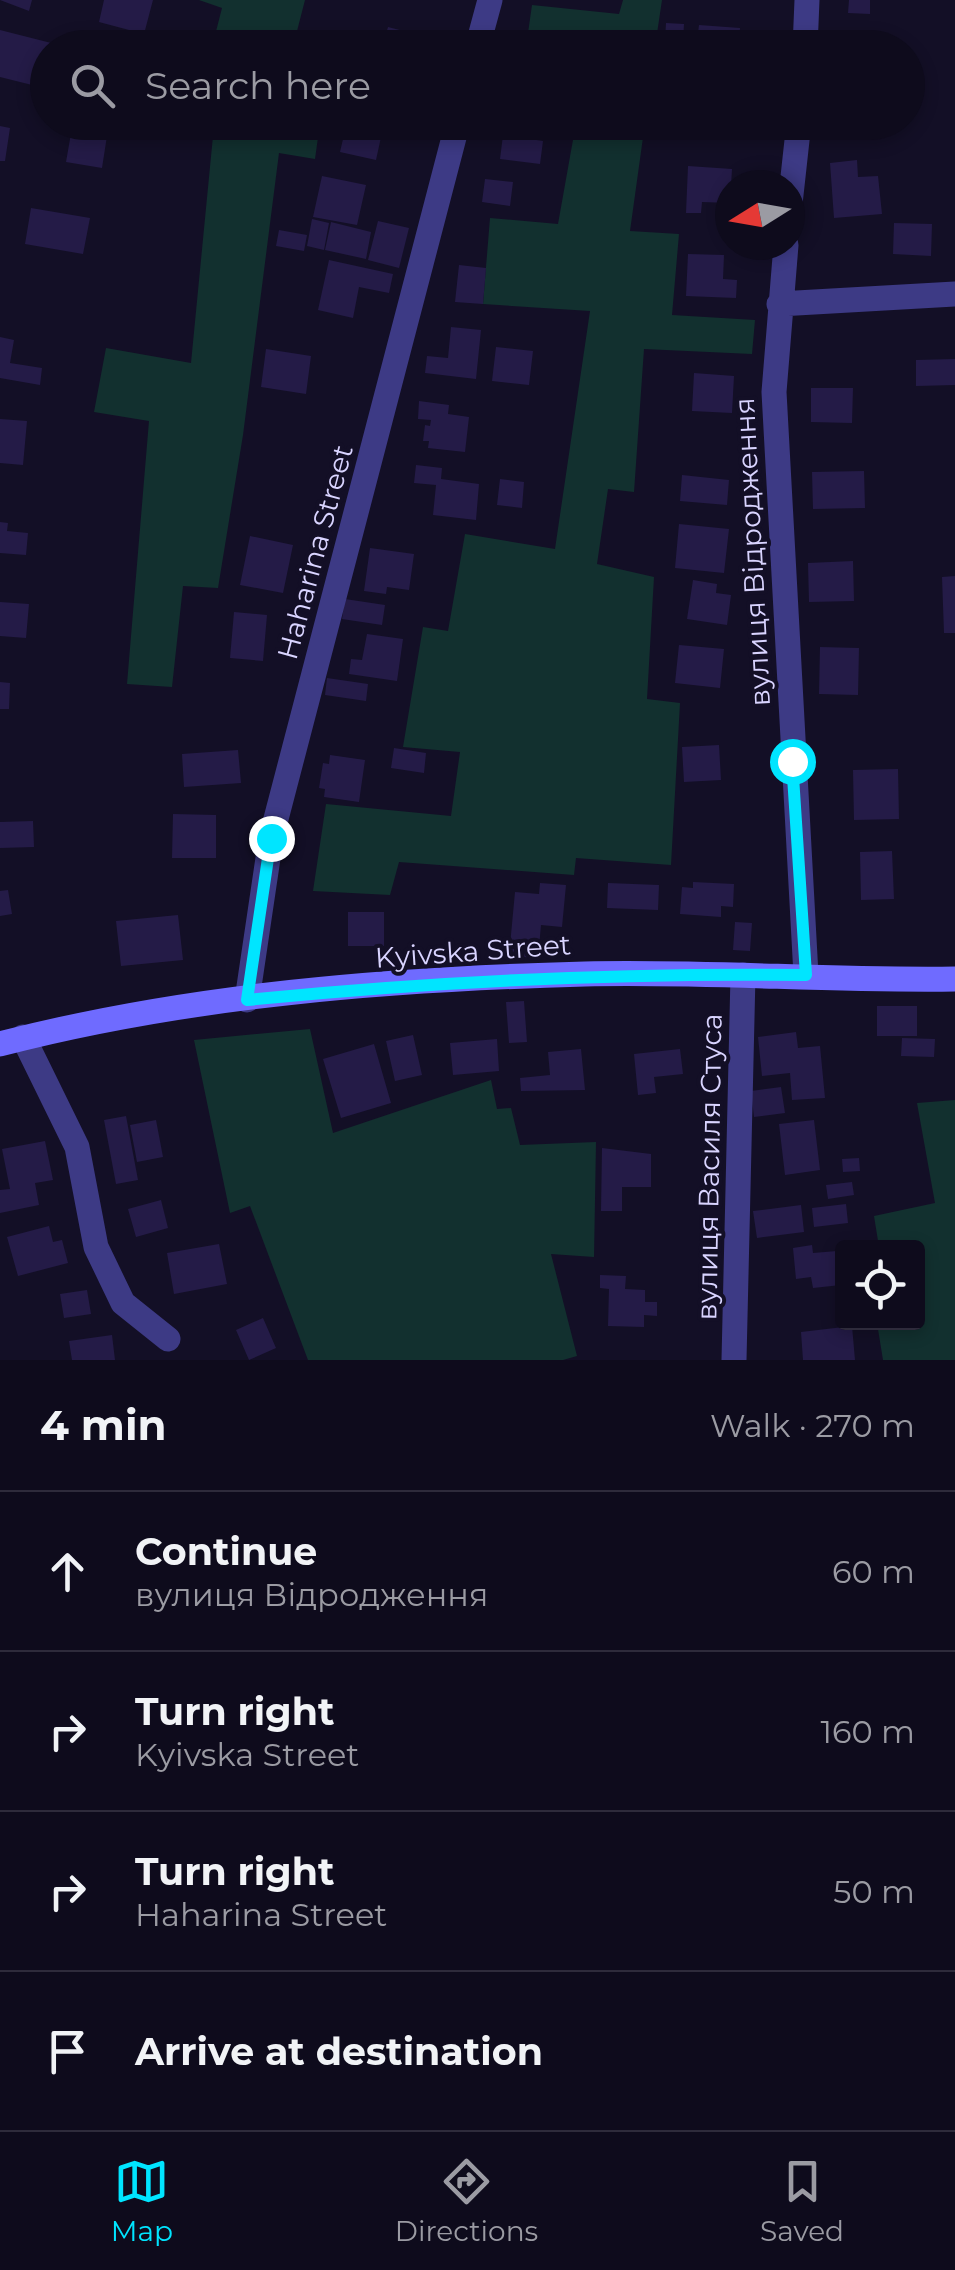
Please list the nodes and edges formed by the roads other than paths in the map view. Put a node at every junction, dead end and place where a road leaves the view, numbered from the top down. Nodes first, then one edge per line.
1 (490, 0) edge
2 (807, 0) edge
3 (482, 30) edge
4 (805, 30) edge
5 (453, 140) edge
6 (796, 140) edge
7 (793, 170) edge
8 (784, 260) edge
9 (955, 294) edge
10 (779, 304) junction
11 (744, 974) junction
12 (806, 975) junction
13 (955, 979) edge
14 (247, 1000) junction
15 (12, 1040) edge
16 (168, 1339) dead end
17 (734, 1360) edge

1 - 3 street
2 - 4 street
5 - 14 street, Haharina Street
6 - 7 street
8 - 10 street, вулиця Відродження
9 - 10 street
10 - 12 street, вулиця Відродження
11 - 12 street, Kyivska Street
11 - 14 street, Kyivska Street
11 - 17 street, вулиця Василя Стуса
12 - 13 street, Kyivska Street
14 - 15 street, Kyivska Street
15 - 16 street

